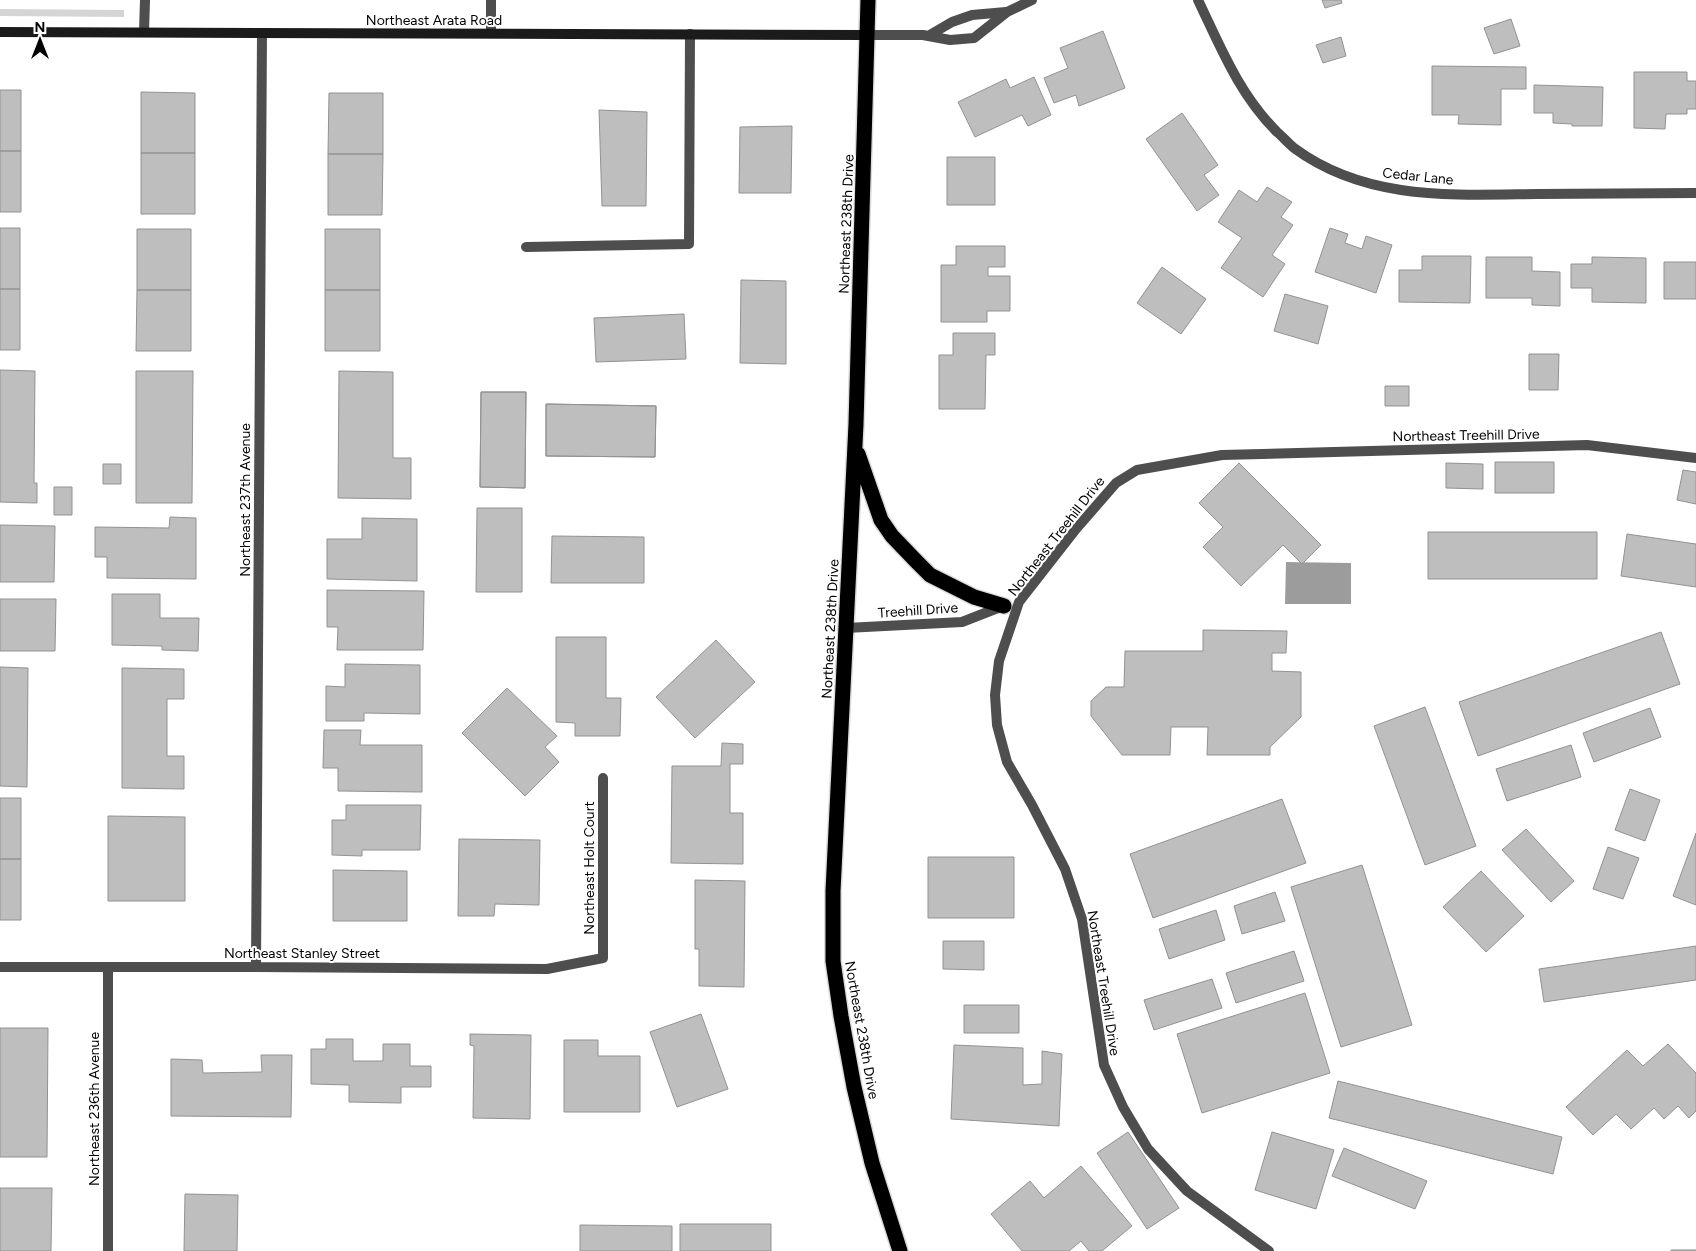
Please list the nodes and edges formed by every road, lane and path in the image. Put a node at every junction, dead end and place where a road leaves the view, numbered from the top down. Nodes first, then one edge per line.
1 (145, 0) edge
2 (492, 0) edge
3 (868, 0) edge
4 (1032, 0) edge
5 (1198, 0) edge
6 (1007, 12) junction
7 (0, 32) edge
8 (144, 32) junction
9 (262, 33) junction
10 (490, 34) junction
11 (690, 34) junction
12 (867, 34) junction
13 (928, 36) junction
14 (1696, 193) edge
15 (526, 247) dead end
16 (855, 435) junction
17 (1696, 458) edge
18 (1011, 604) junction
19 (846, 628) junction
20 (603, 778) dead end
21 (603, 958) joint
22 (0, 967) edge
23 (108, 967) junction
24 (256, 967) junction
25 (108, 1251) edge
26 (900, 1251) edge
27 (1269, 1251) edge

1 - 8 street
2 - 10 street
3 - 12 highway, Northeast 238th Drive
4 - 6 street
5 - 14 street, Cedar Lane
6 - 13 street
6 - 13 street
7 - 8 street, Northeast Arata Road
8 - 9 street, Northeast Arata Road
9 - 10 street, Northeast Arata Road
9 - 24 street, Northeast 237th Avenue
10 - 11 street, Northeast Arata Road
11 - 12 street, Northeast Arata Road
11 - 15 street
12 - 13 street
12 - 16 highway, Northeast 238th Drive
16 - 18 highway
16 - 19 highway, Northeast 238th Drive
17 - 18 street, Northeast Treehill Drive
18 - 19 street, Treehill Drive
18 - 27 street, Northeast Treehill Drive
19 - 26 highway, Northeast 238th Drive
20 - 21 street, Northeast Holt Court
21 - 24 street, Northeast Stanley Street
22 - 23 street, Northeast Stanley Street
23 - 24 street, Northeast Stanley Street
23 - 25 street, Northeast 236th Avenue

